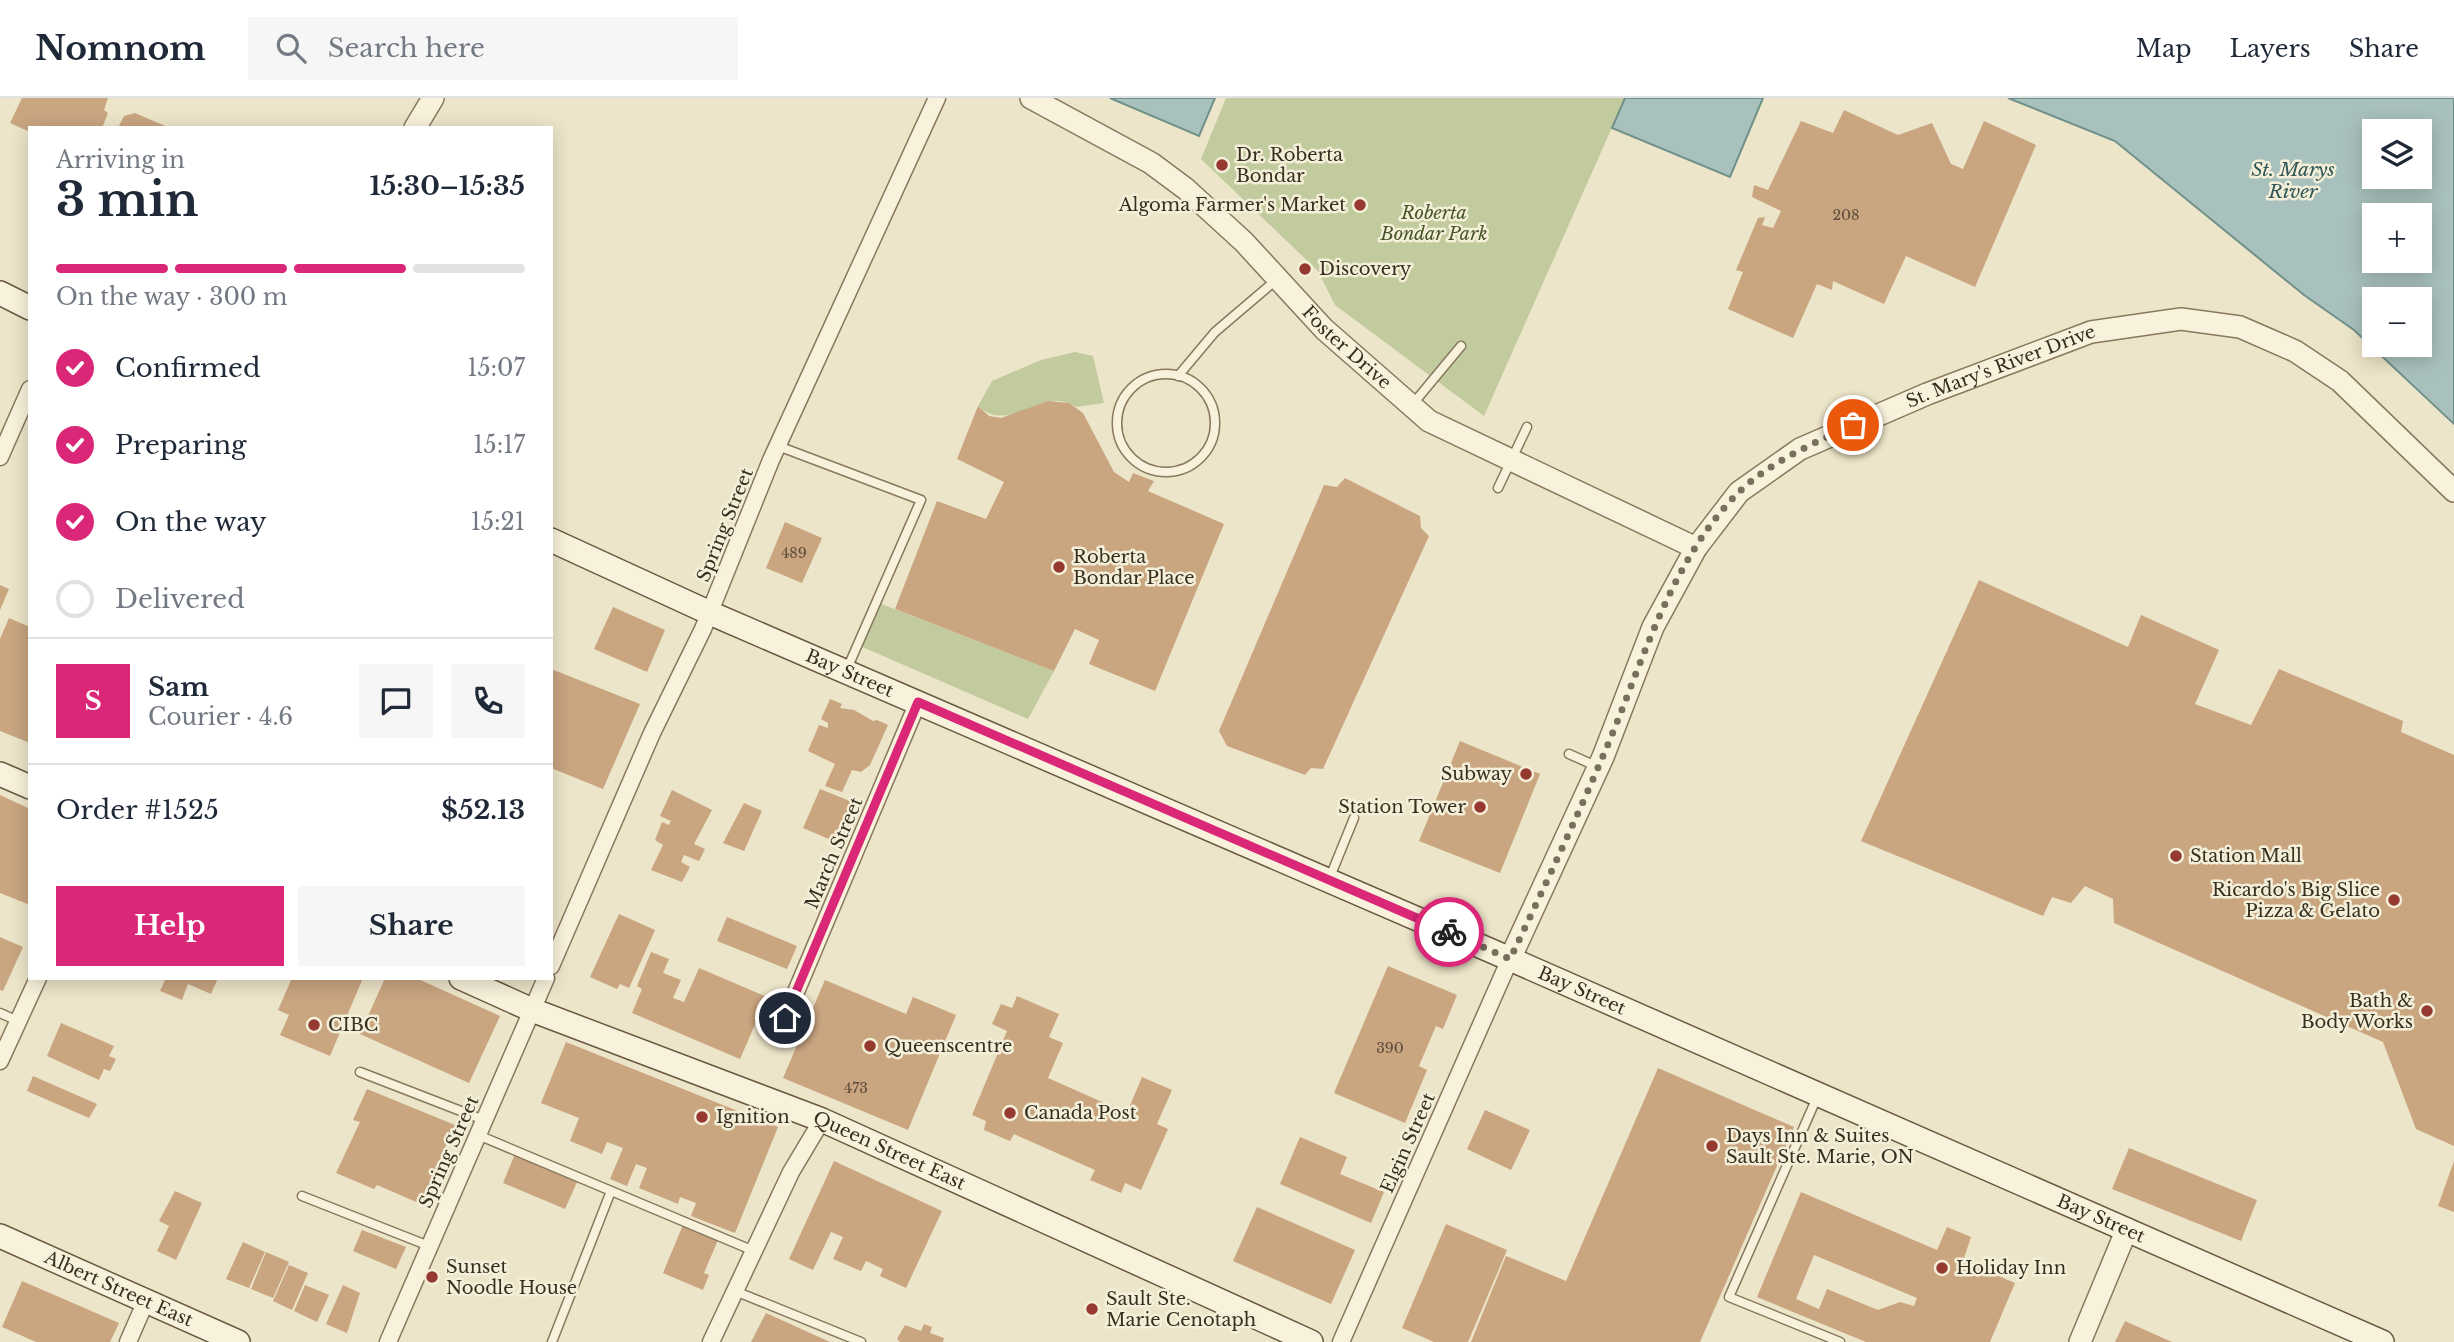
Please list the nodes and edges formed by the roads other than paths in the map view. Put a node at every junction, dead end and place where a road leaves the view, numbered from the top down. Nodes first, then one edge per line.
1 (433, 98) edge
2 (937, 98) edge
3 (1031, 98) edge
4 (416, 126) edge
5 (1276, 281) junction
6 (0, 293) edge
7 (28, 307) edge
8 (1461, 346) dead end
9 (1178, 376) junction
10 (28, 394) edge
11 (1410, 407) junction
12 (1527, 427) dead end
13 (778, 446) junction
14 (0, 457) edge
15 (1512, 462) junction
16 (1498, 488) dead end
17 (2454, 491) edge
18 (553, 541) edge
19 (1696, 548) junction
20 (710, 613) junction
21 (847, 670) junction
22 (918, 702) junction
23 (1570, 754) dead end
24 (1598, 767) junction
25 (0, 774) edge
26 (28, 786) edge
27 (1354, 818) dead end
28 (1329, 880) junction
29 (1510, 959) junction
30 (553, 961) edge
31 (37, 980) edge
32 (466, 980) edge
33 (545, 980) edge
34 (533, 1010) junction
35 (0, 1013) edge
36 (785, 1018) dead end
37 (18, 1021) junction
38 (0, 1061) edge
39 (360, 1072) dead end
40 (1819, 1094) junction
41 (484, 1119) junction
42 (822, 1120) junction
43 (478, 1135) junction
44 (611, 1191) junction
45 (302, 1196) dead end
46 (2127, 1229) junction
47 (0, 1236) edge
48 (429, 1246) junction
49 (754, 1251) junction
50 (735, 1290) junction
51 (145, 1303) junction
52 (128, 1342) edge
53 (238, 1342) edge
54 (388, 1342) edge
55 (552, 1342) edge
56 (711, 1342) edge
57 (861, 1342) edge
58 (1311, 1342) edge
59 (1341, 1342) edge
60 (1840, 1342) edge
61 (2080, 1342) edge
62 (2382, 1342) edge

1 - 4 street
2 - 13 street, Spring Street
3 - 5 street, Foster Drive
5 - 9 lane
5 - 11 street, Foster Drive
6 - 7 main road
8 - 11 lane
9 - 9 lane
10 - 14 street
11 - 15 street, Foster Drive
12 - 15 lane
13 - 20 street, Spring Street
13 - 21 lane
15 - 16 lane
15 - 19 street, Foster Drive
17 - 19 street, St. Mary's River Drive
18 - 20 main road, Bay Street
19 - 24 street, St. Mary's River Drive
20 - 21 main road, Bay Street
20 - 30 street, Spring Street
21 - 22 main road, Bay Street
22 - 28 main road, Bay Street
22 - 36 street, March Street
23 - 24 lane
24 - 29 street, St. Mary's River Drive
25 - 26 main road
27 - 28 lane
28 - 29 main road, Bay Street
29 - 40 main road, Bay Street
29 - 59 street, Elgin Street
31 - 37 street
32 - 34 main road, Queen Street East
33 - 34 street, Spring Street
34 - 41 street, Spring Street
34 - 42 main road, Queen Street East
35 - 37 lane
37 - 38 street
39 - 41 lane
40 - 46 main road, Bay Street
40 - 60 lane
41 - 43 street, Spring Street
42 - 49 street
42 - 58 main road, Queen Street East
43 - 44 lane
43 - 48 street, Spring Street
44 - 49 lane
44 - 55 lane
45 - 48 lane
46 - 61 street
46 - 62 main road, Bay Street
47 - 51 main road, Albert Street East
48 - 54 street, Spring Street
49 - 50 street
50 - 56 street
50 - 57 lane
51 - 52 street
51 - 53 main road, Albert Street East

